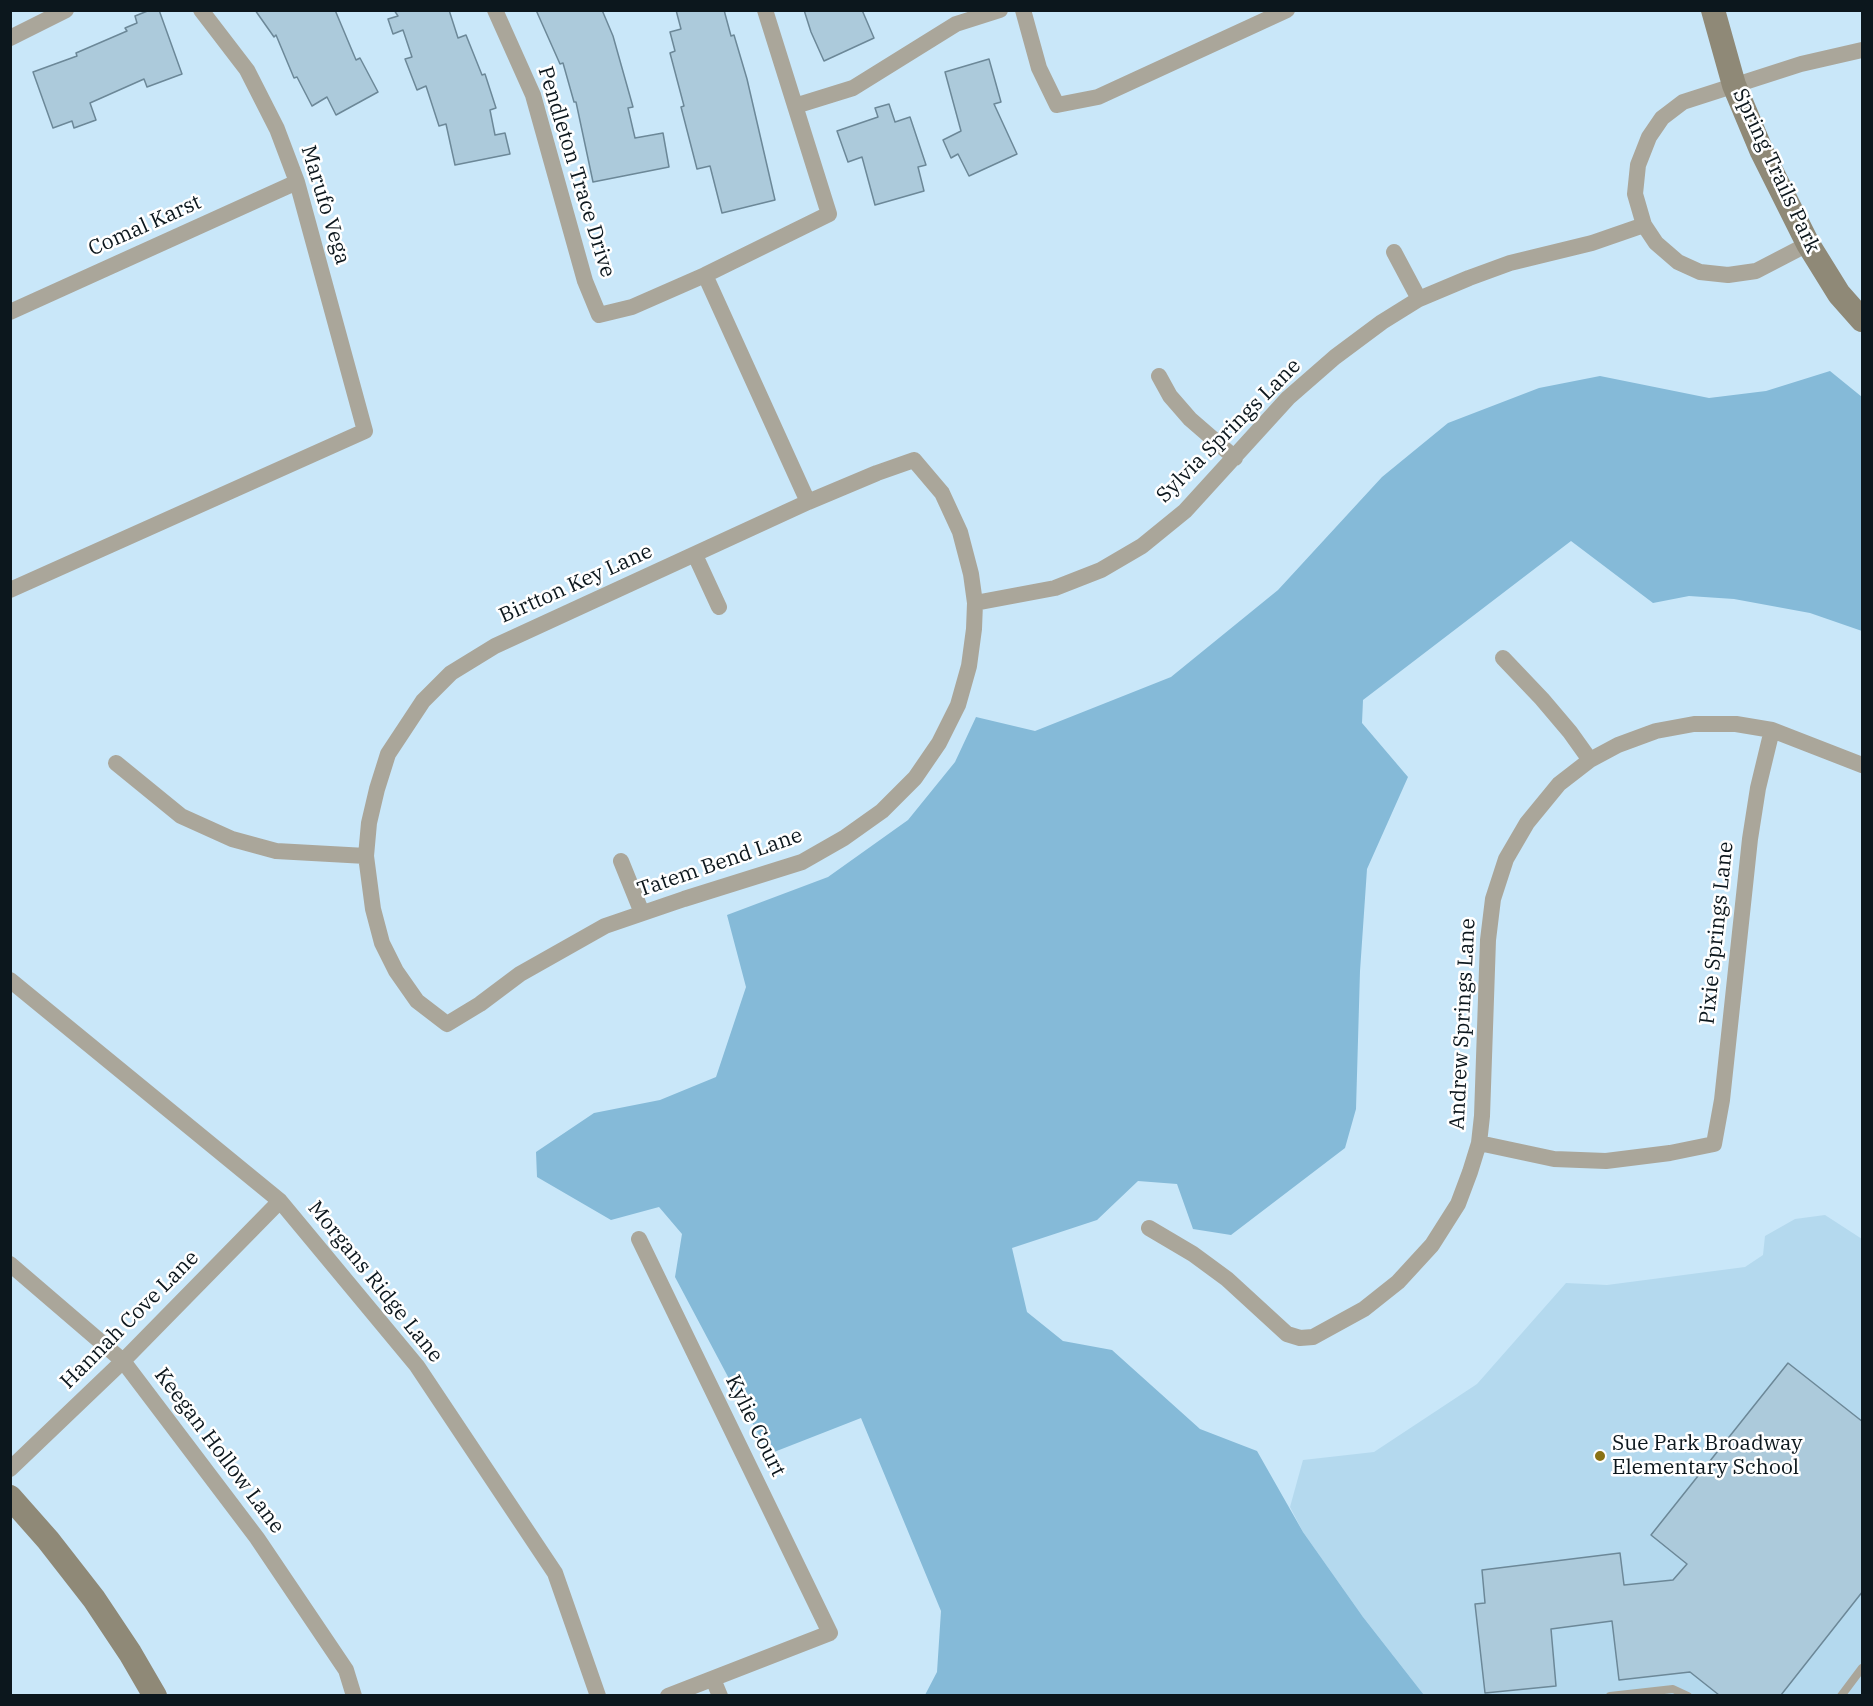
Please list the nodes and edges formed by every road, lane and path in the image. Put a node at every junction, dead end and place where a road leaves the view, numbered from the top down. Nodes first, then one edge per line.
1 (66, 10) edge
2 (201, 10) edge
3 (495, 10) edge
4 (765, 10) edge
5 (1000, 10) edge
6 (1023, 10) edge
7 (1287, 10) edge
8 (1713, 10) edge
9 (10, 38) edge
10 (1863, 50) edge
11 (1734, 85) junction
12 (795, 106) junction
13 (297, 182) junction
14 (1644, 225) junction
15 (1808, 244) junction
16 (1394, 252) dead end
17 (705, 275) junction
18 (1419, 299) junction
19 (10, 312) edge
20 (1863, 320) edge
21 (1159, 376) dead end
22 (1235, 458) junction
23 (914, 460) joint
24 (808, 502) junction
25 (695, 555) junction
26 (10, 590) edge
27 (975, 603) junction
28 (719, 607) dead end
29 (1503, 658) dead end
30 (1772, 730) junction
31 (1590, 760) junction
32 (116, 763) dead end
33 (1863, 765) edge
34 (366, 856) junction
35 (621, 861) dead end
36 (642, 913) junction
37 (10, 980) edge
38 (447, 1024) joint
39 (1479, 1143) junction
40 (280, 1201) junction
41 (1149, 1228) dead end
42 (639, 1239) dead end
43 (10, 1264) edge
44 (123, 1361) junction
45 (10, 1469) edge
46 (10, 1497) edge
47 (1863, 1668) edge
48 (713, 1679) junction
49 (155, 1695) edge
50 (354, 1695) edge
51 (598, 1695) edge
52 (668, 1695) edge
53 (720, 1695) edge
54 (1610, 1695) edge
55 (1688, 1695) edge
56 (1840, 1695) edge

1 - 9 street
2 - 13 street, Marufo Vega
3 - 17 street, Pendleton Trace Drive
4 - 12 street
5 - 12 street
6 - 7 street
8 - 11 street, Spring Trails Park
10 - 11 street
11 - 14 street
11 - 15 street, Spring Trails Park
12 - 17 street
13 - 19 street, Comal Karst
13 - 26 street, Marufo Vega
14 - 15 street
14 - 18 street, Sylvia Springs Lane
15 - 20 street, Spring Trails Park
16 - 18 street
17 - 24 street
18 - 22 street, Sylvia Springs Lane
21 - 22 street
22 - 27 street, Sylvia Springs Lane
23 - 24 street, Birtton Key Lane
23 - 27 street, Tatem Bend Lane
24 - 25 street, Birtton Key Lane
25 - 28 street
25 - 34 street, Birtton Key Lane
27 - 36 street, Tatem Bend Lane
29 - 31 street
30 - 31 street, Andrew Springs Lane
30 - 33 street, Andrew Springs Lane
30 - 39 street, Pixie Springs Lane
31 - 39 street, Andrew Springs Lane
32 - 34 street
34 - 38 street, Birtton Key Lane
35 - 36 street
36 - 38 street, Tatem Bend Lane
37 - 40 street, Morgans Ridge Lane
39 - 41 street, Andrew Springs Lane
40 - 44 street, Hannah Cove Lane
40 - 51 street, Morgans Ridge Lane
42 - 48 street, Kylie Court
43 - 44 street, Keegan Hollow Lane
44 - 45 street, Hannah Cove Lane
44 - 50 street, Keegan Hollow Lane
46 - 49 street
47 - 56 lane
48 - 52 street
48 - 53 street
54 - 55 lane

